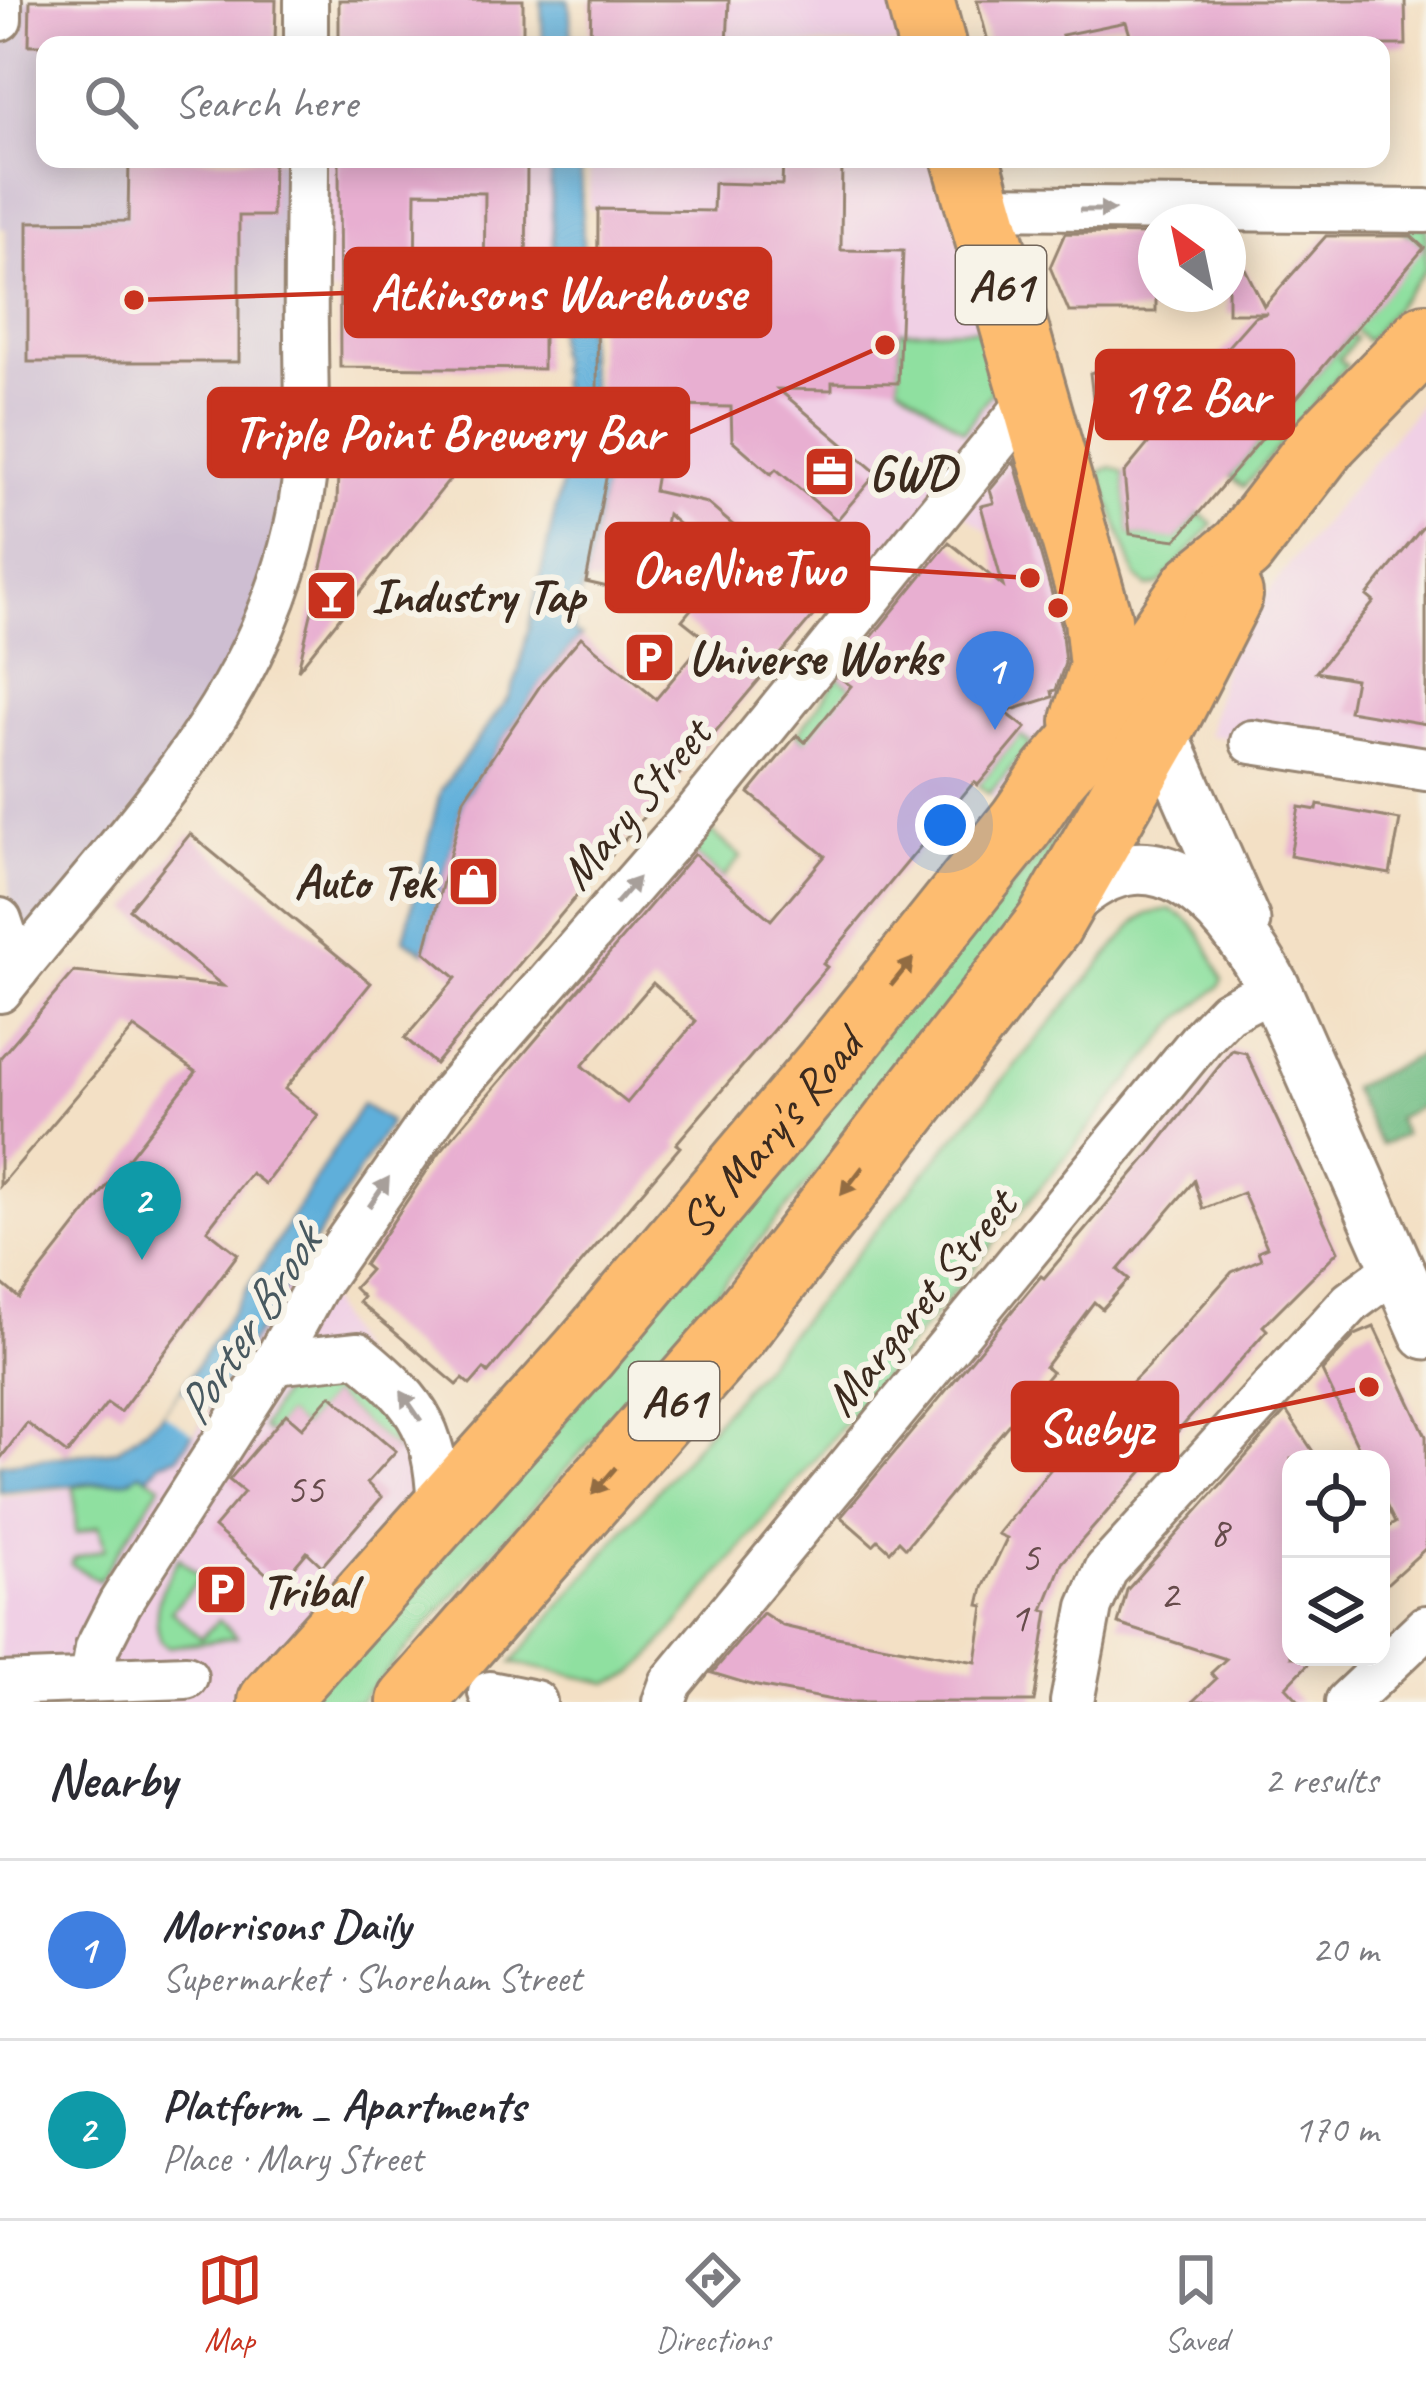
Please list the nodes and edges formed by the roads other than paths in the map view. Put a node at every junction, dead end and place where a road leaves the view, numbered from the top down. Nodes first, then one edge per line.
1 (0, 0) edge
2 (306, 0) edge
3 (920, 0) edge
4 (0, 19) edge
5 (306, 36) edge
6 (930, 36) edge
7 (307, 168) edge
8 (973, 183) edge
9 (1426, 211) edge
10 (1426, 337) edge
11 (1035, 394) junction
12 (1243, 548) junction
13 (1160, 730) junction
14 (1252, 742) dead end
15 (1426, 769) edge
16 (1054, 775) junction
17 (0, 920) edge
18 (1048, 924) junction
19 (1263, 968) junction
20 (8, 980) edge
21 (1398, 1267) junction
22 (318, 1283) junction
23 (1426, 1333) edge
24 (358, 1354) junction
25 (274, 1363) junction
26 (439, 1517) junction
27 (1426, 1627) edge
28 (186, 1677) dead end
29 (92, 1678) junction
30 (0, 1684) edge
31 (490, 1694) dead end
32 (272, 1702) edge
33 (411, 1702) edge
34 (535, 1702) edge
35 (664, 1702) edge
36 (1072, 1702) edge
37 (1347, 1702) edge

1 - 4 street
2 - 5 street
3 - 6 highway
7 - 20 street
8 -> 9 street
8 - 11 highway, A61
10 - 12 highway, St Mary's Road / A61
11 - 16 highway, A61
22 -> 11 street, Mary Street
12 - 13 highway, St Mary's Road / A61
12 - 16 highway, St Mary's Road / A61
13 - 16 highway, A61
13 - 18 highway, St Mary's Road / A61
13 - 19 street
14 - 15 street
26 -> 16 highway, St Mary's Road / A61
17 - 20 street
18 - 19 street
18 -> 33 highway, St Mary's Road / A61
19 - 21 street
19 - 35 street, Margaret Street
21 - 23 street
21 - 36 street
22 - 24 street
22 - 25 street, Mary Street
24 - 25 street
26 -> 24 street
25 - 29 street, Mary Street
26 - 32 highway, St Mary's Road / A61
27 - 37 street
28 - 29 street
29 - 30 street
31 - 34 street

